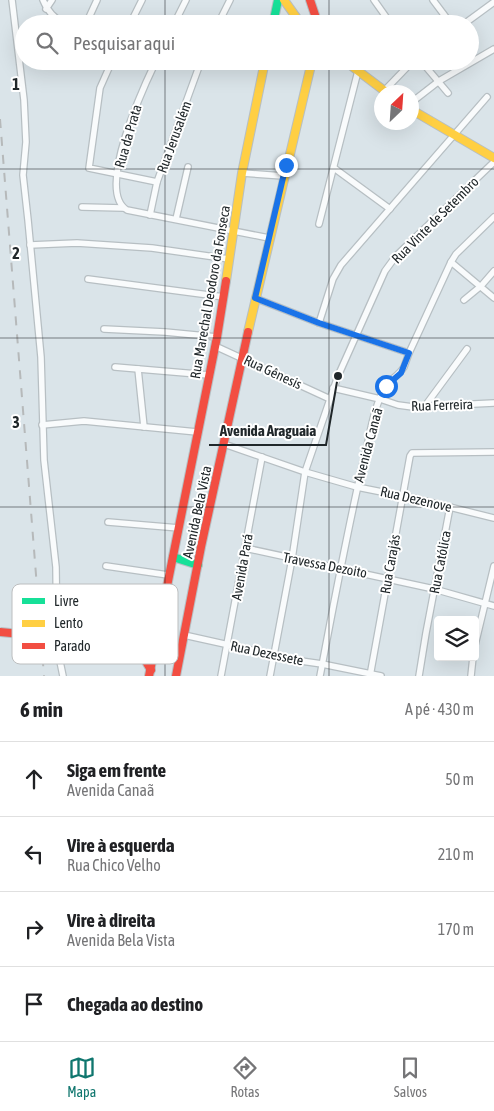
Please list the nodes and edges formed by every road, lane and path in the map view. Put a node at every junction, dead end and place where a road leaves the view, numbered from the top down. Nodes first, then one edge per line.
1 (12, 0) edge
2 (43, 0) edge
3 (52, 0) edge
4 (98, 0) edge
5 (142, 0) edge
6 (186, 0) edge
7 (230, 0) edge
8 (278, 0) edge
9 (284, 0) edge
10 (310, 0) edge
11 (374, 0) edge
12 (433, 0) edge
13 (494, 2) edge
14 (46, 9) junction
15 (51, 15) edge
16 (90, 15) edge
17 (134, 15) edge
18 (178, 15) edge
19 (222, 15) edge
20 (275, 15) edge
21 (295, 15) edge
22 (315, 15) edge
23 (385, 15) edge
24 (444, 15) edge
25 (476, 15) edge
26 (15, 25) edge
27 (494, 49) edge
28 (479, 58) edge
29 (20, 70) edge
30 (108, 70) edge
31 (152, 70) edge
32 (198, 70) edge
33 (263, 70) edge
34 (310, 70) edge
35 (405, 70) edge
36 (429, 70) edge
37 (459, 70) edge
38 (358, 71) joint
39 (439, 82) junction
40 (376, 85) edge
41 (391, 85) edge
42 (448, 94) dead end
43 (419, 97) edge
44 (487, 97) dead end
45 (419, 114) edge
46 (452, 135) junction
47 (494, 160) edge
48 (188, 168) dead end
49 (334, 168) junction
50 (117, 173) junction
51 (242, 173) junction
52 (283, 176) junction
53 (157, 182) junction
54 (82, 207) dead end
55 (125, 209) junction
56 (390, 209) junction
57 (150, 215) junction
58 (494, 216) edge
59 (176, 219) junction
60 (319, 224) dead end
61 (234, 230) junction
62 (269, 238) junction
63 (30, 245) junction
64 (229, 259) junction
65 (450, 262) junction
66 (494, 271) edge
67 (88, 279) dead end
68 (481, 286) junction
69 (224, 297) junction
70 (255, 298) junction
71 (494, 298) edge
72 (464, 300) dead end
73 (319, 323) junction
74 (104, 329) dead end
75 (356, 335) junction
76 (217, 337) junction
77 (215, 346) junction
78 (467, 349) dead end
79 (409, 353) junction
80 (243, 358) junction
81 (115, 367) dead end
82 (138, 369) junction
83 (208, 375) junction
84 (333, 388) junction
85 (330, 399) junction
86 (380, 399) junction
87 (494, 403) edge
88 (425, 406) junction
89 (42, 425) junction
90 (144, 427) junction
91 (197, 432) junction
92 (224, 444) junction
93 (494, 452) edge
94 (262, 457) junction
95 (305, 472) junction
96 (357, 487) junction
97 (403, 496) junction
98 (450, 507) junction
99 (494, 518) edge
100 (108, 522) dead end
101 (179, 528) junction
102 (244, 548) junction
103 (173, 556) junction
104 (292, 559) junction
105 (198, 565) junction
106 (106, 566) dead end
107 (494, 566) edge
108 (340, 568) junction
109 (168, 575) junction
110 (388, 578) junction
111 (56, 584) edge
112 (166, 584) edge
113 (434, 589) junction
114 (486, 604) junction
115 (494, 606) edge
116 (479, 630) edge
117 (184, 635) junction
118 (226, 644) junction
119 (274, 654) junction
120 (472, 661) edge
121 (322, 664) junction
122 (371, 675) edge
123 (176, 676) edge
124 (221, 676) edge
125 (270, 676) edge
126 (320, 676) edge
127 (381, 676) edge
128 (419, 676) edge
129 (471, 676) edge

1 - 26 street
2 - 14 street
3 - 14 street
4 - 16 street
5 - 17 street
6 - 18 street
7 - 19 street
8 - 20 street
9 - 21 street
10 - 22 street
11 - 23 street
12 - 24 street
13 - 25 street
14 - 15 street
27 - 28 street
29 - 63 street
30 - 50 street
31 - 50 street, Rua da Prata
32 - 53 street, Rua Jerusalém
33 - 51 street, Rua Marechal Deodoro da Fonseca
34 - 52 street, Avenida Bela Vista
35 - 41 street
36 - 39 street
37 - 39 street
38 - 40 street
38 - 49 street
39 - 42 street
39 - 43 street
44 - 46 street
45 - 46 street
46 - 47 street
46 - 56 street
47 - 75 street, Rua Vinte de Setembro
48 - 59 street
49 - 56 street
49 - 60 street
50 - 53 street
50 - 55 street, Rua da Prata
51 - 52 street
51 - 61 street, Rua Marechal Deodoro da Fonseca
52 - 62 street, Avenida Bela Vista
53 - 57 street, Rua Jerusalém
54 - 55 street
55 - 57 street
56 - 73 street
57 - 59 street
58 - 65 street, Avenida Canaã
59 - 61 street
61 - 62 street
61 - 64 street, Rua Marechal Deodoro da Fonseca
62 - 70 street, Avenida Bela Vista
63 - 64 street
63 - 89 street
64 - 69 street, Rua Marechal Deodoro da Fonseca
65 - 68 street
65 - 79 street, Avenida Canaã
66 - 68 street
67 - 69 street
68 - 71 street
68 - 72 street
69 - 76 street, Rua Marechal Deodoro da Fonseca
70 - 73 street
70 - 80 street, Avenida Bela Vista
73 - 75 street
74 - 76 street
75 - 79 street
75 - 84 street, Rua Vinte de Setembro
76 - 77 street, Rua Marechal Deodoro da Fonseca
77 - 80 street, Rua Gênesis
77 - 83 street, Rua Marechal Deodoro da Fonseca
78 - 88 street
79 - 86 street, Avenida Canaã
80 - 85 street, Rua Gênesis
80 - 92 street, Avenida Bela Vista
81 - 82 street
82 - 83 street
82 - 90 street
83 - 91 street, Rua Marechal Deodoro da Fonseca
84 - 85 street, Rua Vinte de Setembro
84 - 86 street, Rua Ferreira
85 - 95 street, Rua Vinte de Setembro
86 - 88 street, Rua Ferreira
86 - 96 street, Avenida Canaã
87 - 88 street, Rua Ferreira
89 - 90 street
89 - 111 street
90 - 91 street
91 - 101 street, Rua Marechal Deodoro da Fonseca
92 - 94 street, Rua Dezenove
92 - 105 street, Avenida Bela Vista
93 - 97 street, Rua Carajás
94 - 95 street, Rua Dezenove
94 - 102 street, Avenida Pará
95 - 96 street, Rua Dezenove
95 - 104 street, Rua Vinte de Setembro
96 - 97 street, Rua Dezenove
96 - 108 street, Avenida Canaã
97 - 98 street, Rua Dezenove
97 - 110 street, Rua Carajás
98 - 99 street, Rua Dezenove
98 - 113 street, Rua Católica
100 - 101 street
101 - 103 street, Rua Marechal Deodoro da Fonseca
102 - 104 street, Travessa Dezoito
102 - 118 street, Avenida Pará
103 - 105 street
103 - 109 street, Rua Marechal Deodoro da Fonseca
104 - 108 street, Travessa Dezoito
104 - 119 street, Rua Vinte de Setembro
105 - 117 street, Avenida Bela Vista
106 - 109 street
107 - 114 street
108 - 110 street, Travessa Dezoito
108 - 121 street, Avenida Canaã
109 - 112 street, Rua Marechal Deodoro da Fonseca
110 - 113 street, Travessa Dezoito
110 - 122 street, Rua Carajás
113 - 114 street, Travessa Dezoito
113 - 128 street, Rua Católica
114 - 115 street, Travessa Dezoito
114 - 116 street
117 - 118 street, Rua Dezessete
117 - 123 street, Avenida Bela Vista
118 - 119 street, Rua Dezessete
118 - 124 street, Avenida Pará
119 - 121 street, Rua Dezessete
119 - 125 street, Rua Vinte de Setembro
120 - 129 street
121 - 122 street, Rua Dezessete
121 - 126 street, Avenida Canaã
122 - 127 street, Rua Dezessete

